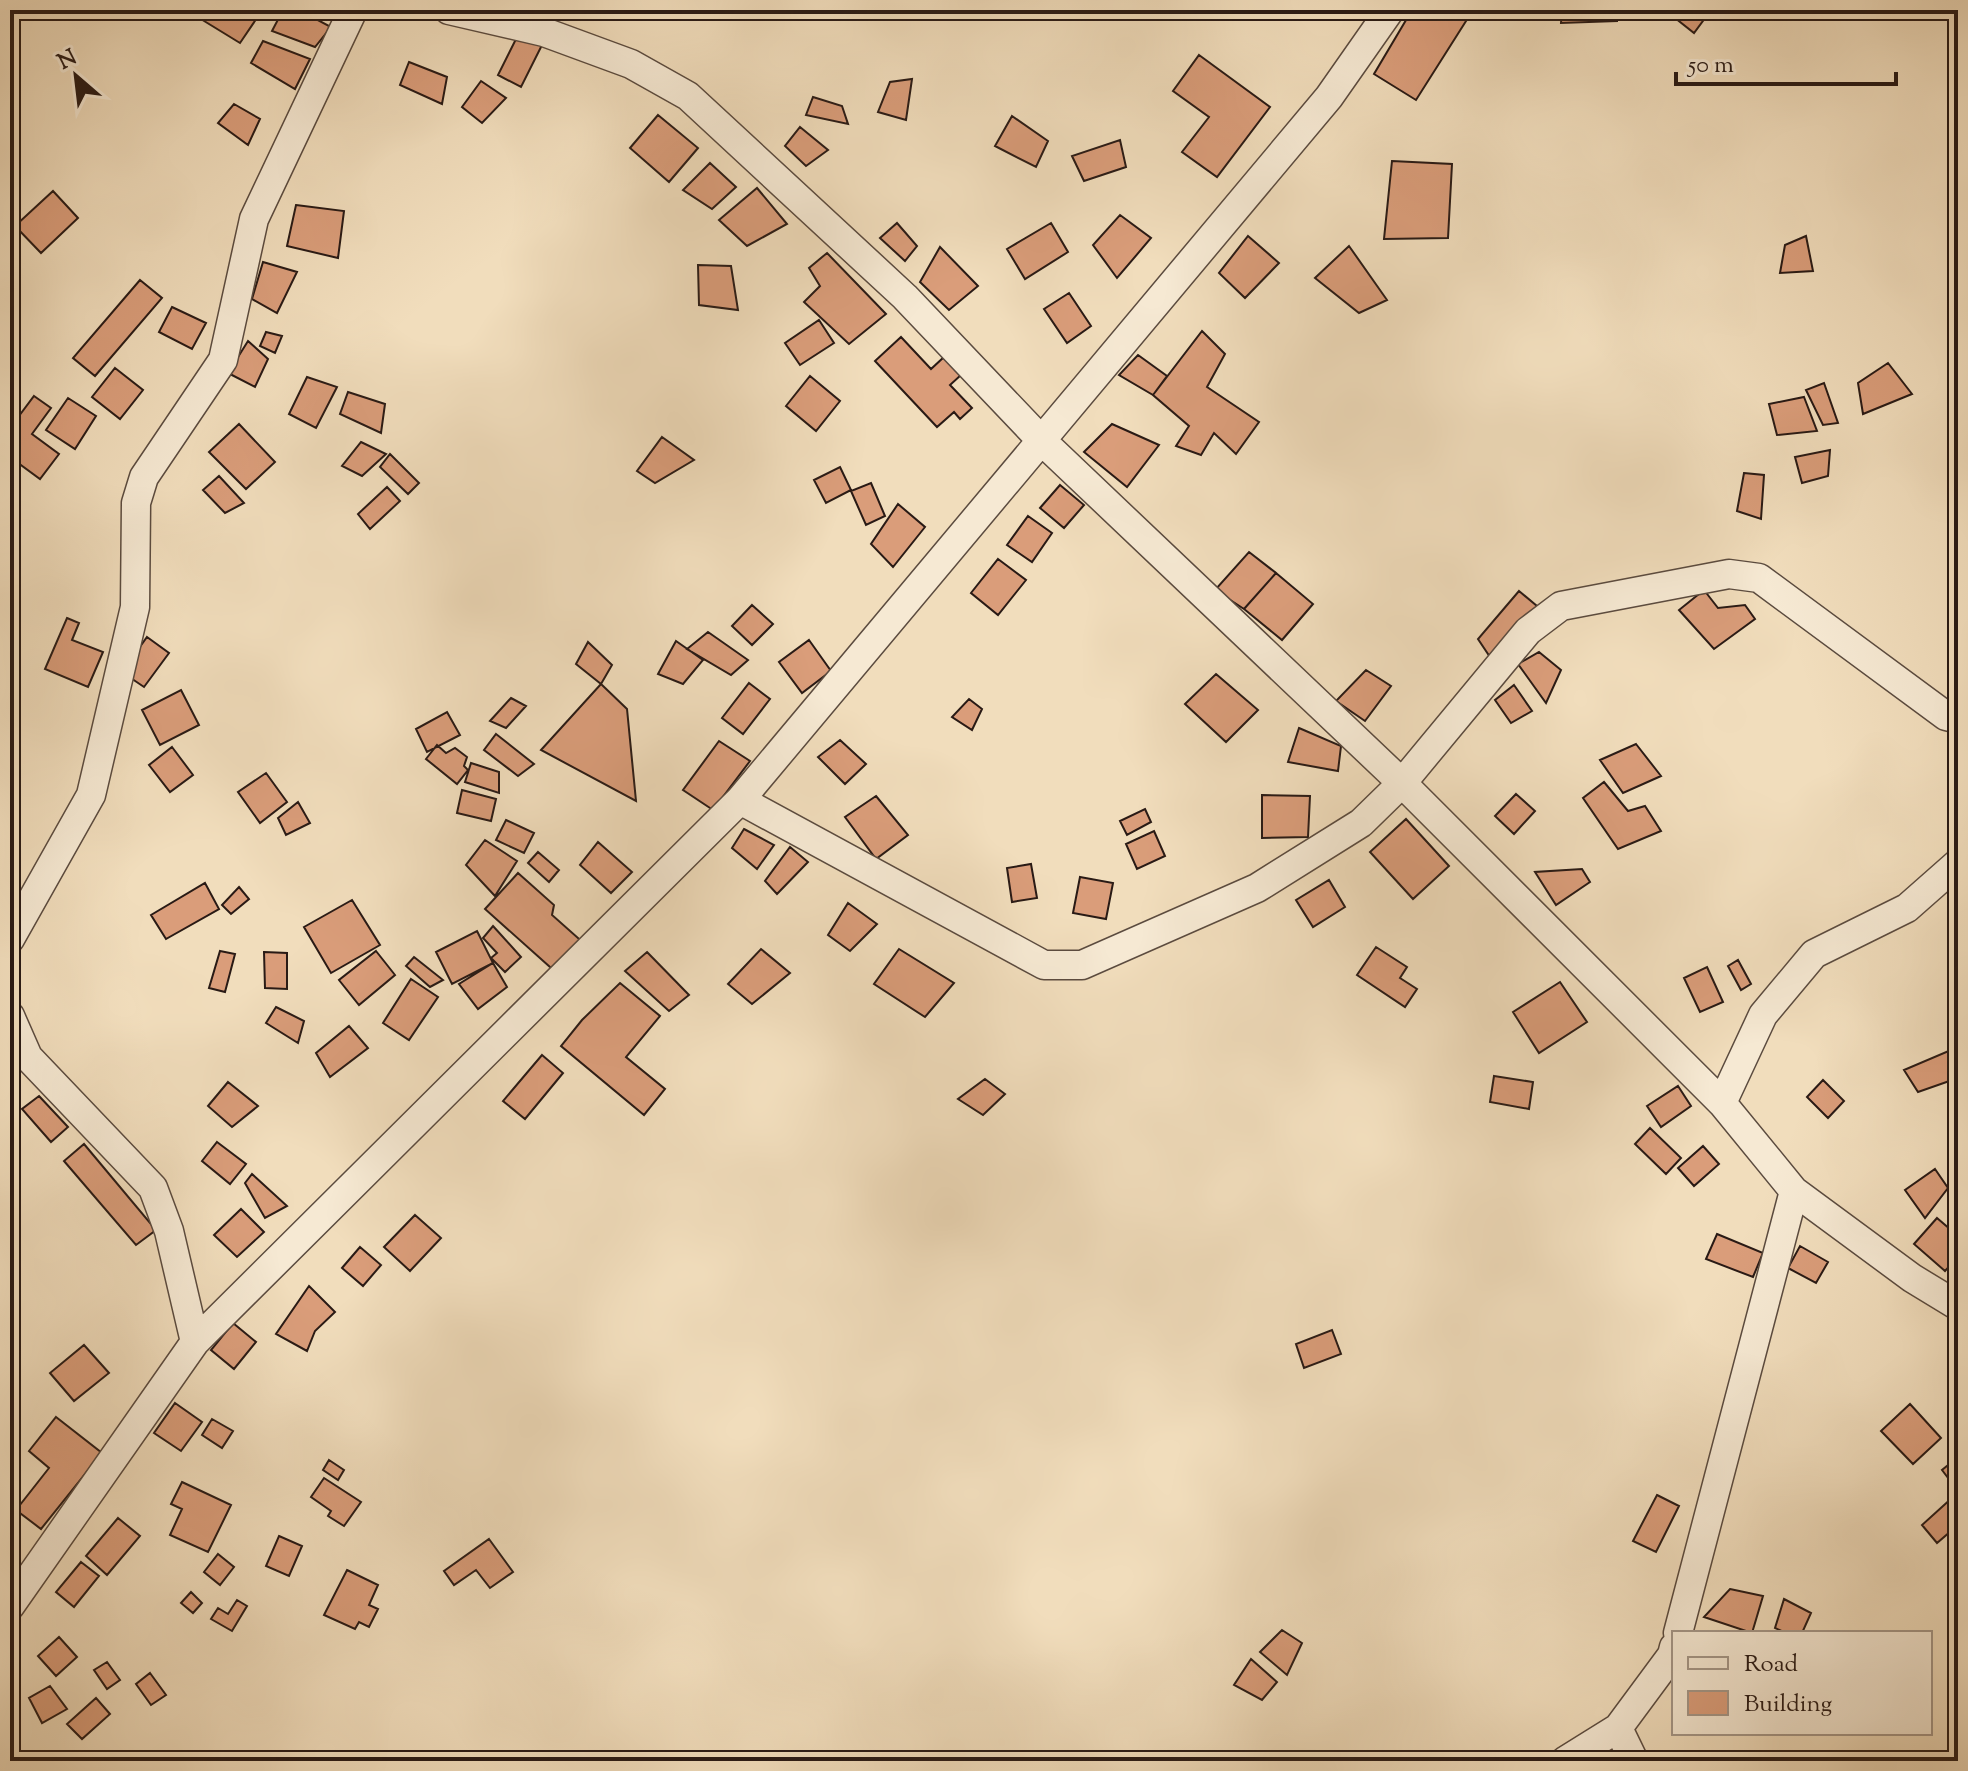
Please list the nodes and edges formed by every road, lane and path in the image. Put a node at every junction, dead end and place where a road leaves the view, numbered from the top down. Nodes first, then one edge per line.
1 (353, 10) edge
2 (449, 10) edge
3 (1390, 10) edge
4 (1042, 441) junction
5 (1958, 719) edge
6 (1402, 783) junction
7 (740, 800) junction
8 (1958, 863) edge
9 (10, 939) edge
10 (10, 1016) edge
11 (1722, 1103) junction
12 (1794, 1191) junction
13 (1958, 1306) edge
14 (195, 1342) junction
15 (10, 1606) edge
16 (1679, 1631) edge
17 (1672, 1655) edge
18 (1618, 1728) junction
19 (1565, 1761) edge
20 (1634, 1761) edge

1 - 9 street
2 - 4 street
3 - 4 street
4 - 6 street
4 - 7 street
5 - 6 street
6 - 7 street
6 - 11 street
7 - 14 street
8 - 11 street
10 - 14 street
11 - 12 street
12 - 13 street
12 - 16 street
14 - 15 street
17 - 18 street
18 - 19 street
18 - 20 street

